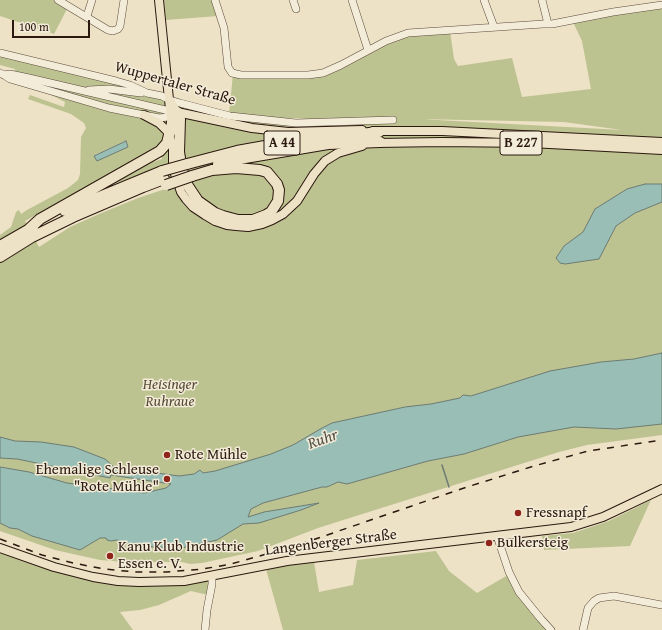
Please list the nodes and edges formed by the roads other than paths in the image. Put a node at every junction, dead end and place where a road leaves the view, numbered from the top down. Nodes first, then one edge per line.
1 (58, 0) edge
2 (92, 0) edge
3 (124, 0) edge
4 (159, 0) edge
5 (215, 0) edge
6 (293, 0) edge
7 (352, 0) edge
8 (484, 0) edge
9 (542, 0) edge
10 (662, 5) edge
11 (296, 9) dead end
12 (87, 16) junction
13 (548, 24) junction
14 (494, 27) junction
15 (368, 50) junction
16 (0, 54) edge
17 (2, 74) edge
18 (83, 91) junction
19 (147, 94) junction
20 (170, 100) junction
21 (144, 115) junction
22 (173, 115) junction
23 (393, 120) dead end
24 (379, 137) junction
25 (171, 142) junction
26 (662, 142) edge
27 (662, 150) edge
28 (190, 171) junction
29 (164, 178) junction
30 (30, 233) junction
31 (0, 246) edge
32 (0, 257) edge
33 (662, 489) edge
34 (497, 536) junction
35 (0, 548) edge
36 (212, 576) junction
37 (662, 606) edge
38 (205, 630) edge
39 (551, 630) edge
40 (583, 630) edge

1 - 12 street
2 - 12 street
3 - 12 street
4 - 20 main road
5 - 15 street
6 - 11 street
7 - 15 street
8 - 14 street
9 - 13 street
10 - 13 street
13 - 14 street
14 - 15 street
16 - 19 street, Wuppertaler Straße
17 - 18 street, Wuppertaler Straße
17 - 21 street, Wuppertaler Straße
18 - 19 street
18 - 22 street, Wuppertaler Straße
19 - 20 street, Wuppertaler Straße
20 - 22 main road
20 - 23 street, Wuppertaler Straße
21 - 22 street, Wuppertaler Straße
21 - 25 main road
22 - 24 main road
22 - 25 highway
22 - 28 highway
24 - 25 main road
24 - 26 main road, B 227
24 - 27 main road, B 227
24 - 28 highway, A 44
25 - 30 highway
28 - 29 highway, A 44, bridge
28 - 29 highway, bridge
29 - 30 highway, A 44
29 - 30 highway, A 44
30 - 31 highway, A 44
30 - 32 highway, A 44
33 - 34 main road, Langenberger Straße
34 - 36 main road, Langenberger Straße
34 - 39 street
35 - 36 main road, Langenberger Straße
36 - 38 street
37 - 40 street

